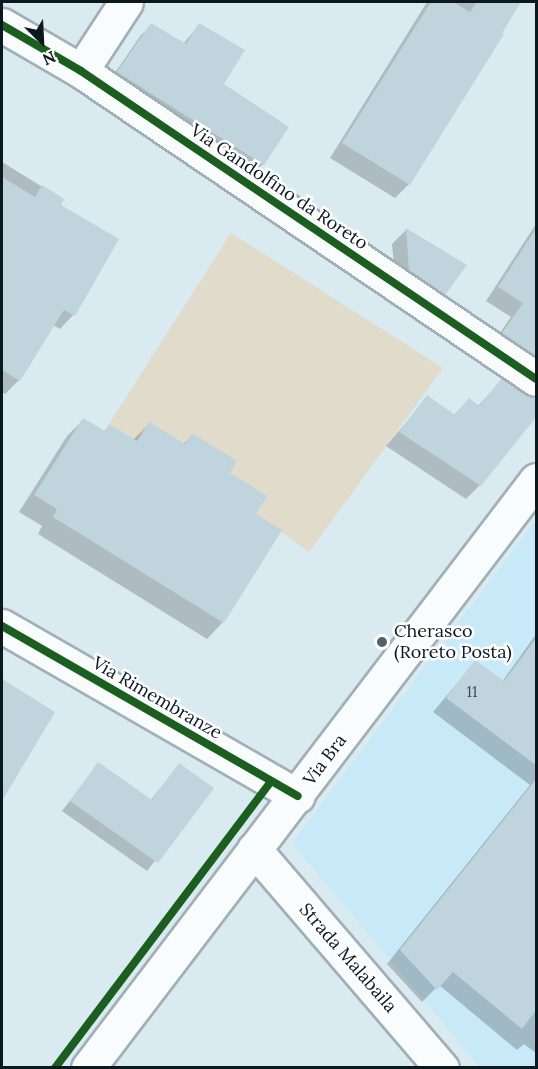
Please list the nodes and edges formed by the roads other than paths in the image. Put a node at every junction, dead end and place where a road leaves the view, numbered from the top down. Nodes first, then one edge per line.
1 (126, 2) edge
2 (2, 25) edge
3 (81, 71) junction
4 (537, 379) edge
5 (537, 480) edge
6 (2, 626) edge
7 (298, 796) junction
8 (254, 849) junction
9 (88, 1068) edge
10 (442, 1068) edge

1 - 3 street
2 - 3 street, Via Gandolfino da Roreto
3 - 4 street, Via Gandolfino da Roreto
5 - 7 street, Via Bra
6 - 7 street, Via Rimembranze
7 - 8 street, Via Bra
8 - 9 street, Via Bra
8 - 10 street, Strada Malabaila

